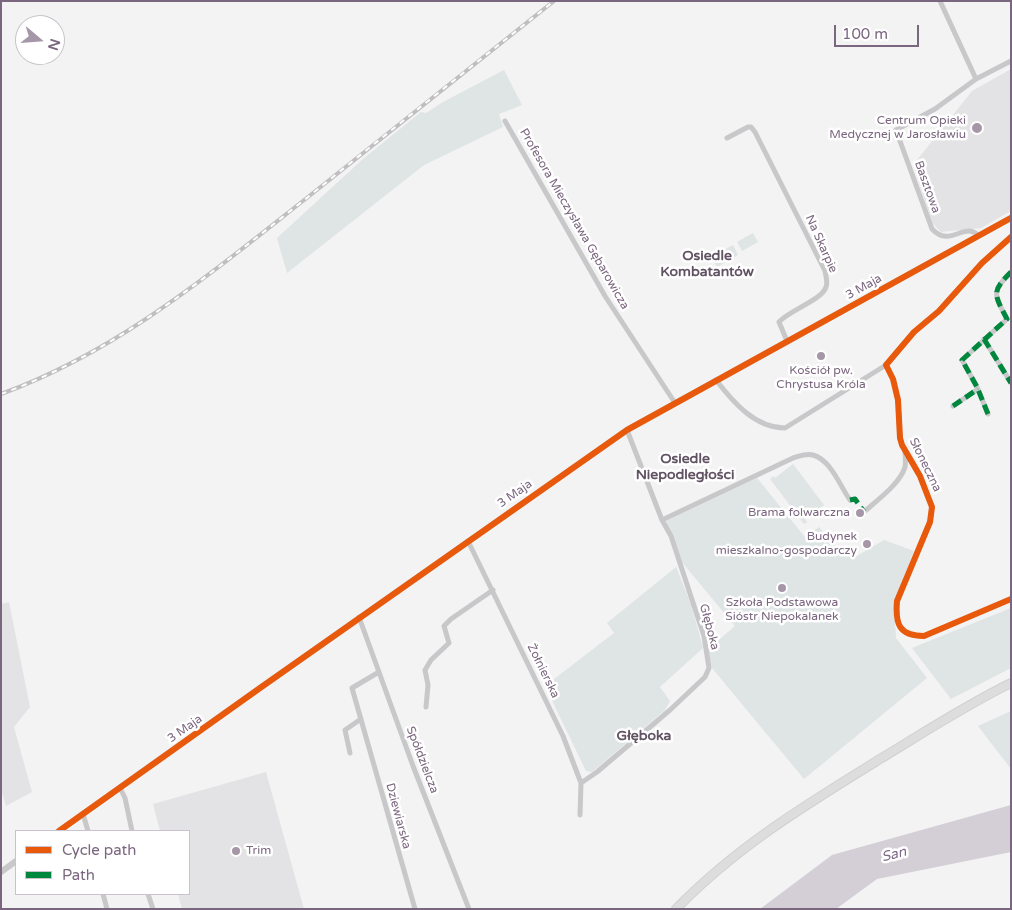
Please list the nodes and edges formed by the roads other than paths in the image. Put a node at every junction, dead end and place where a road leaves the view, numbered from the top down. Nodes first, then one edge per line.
1 (940, 1) edge
2 (1011, 61) edge
3 (976, 79) junction
4 (505, 121) dead end
5 (727, 138) dead end
6 (1011, 218) edge
7 (979, 236) junction
8 (1011, 237) edge
9 (1011, 272) edge
10 (1007, 318) junction
11 (1011, 324) edge
12 (984, 339) junction
13 (787, 341) junction
14 (886, 365) junction
15 (716, 380) junction
16 (1011, 383) edge
17 (978, 389) junction
18 (675, 403) junction
19 (953, 406) dead end
20 (988, 414) dead end
21 (627, 430) junction
22 (905, 450) junction
23 (850, 500) dead end
24 (864, 512) dead end
25 (662, 520) junction
26 (468, 541) junction
27 (493, 590) junction
28 (1011, 600) edge
29 (359, 617) junction
30 (379, 672) junction
31 (1011, 683) edge
32 (426, 707) dead end
33 (361, 719) junction
34 (350, 753) dead end
35 (581, 783) junction
36 (120, 788) junction
37 (83, 814) junction
38 (580, 815) dead end
39 (60, 830) edge
40 (88, 830) edge
41 (132, 830) edge
42 (15, 862) edge
43 (1, 872) edge
44 (103, 895) edge
45 (148, 895) edge
46 (107, 909) edge
47 (152, 909) edge
48 (415, 909) edge
49 (469, 909) edge
50 (676, 909) edge

1 - 3 street
2 - 3 street
3 - 7 street, Basztowa
4 - 18 street, Profesora Mieczysława Gębarowicza
5 - 13 street, Na Skarpie
6 - 7 street, 3 Maja
7 - 13 street, 3 Maja
8 - 14 street
9 - 10 street
10 - 11 street
10 - 12 street
12 - 16 street
12 - 17 street
13 - 15 street, 3 Maja
14 - 15 street
14 - 22 street, Słoneczna
15 - 18 street, 3 Maja
17 - 19 street
17 - 20 street
18 - 21 street, 3 Maja
21 - 25 street, Głęboka
21 - 26 street, 3 Maja
22 - 24 street
22 - 28 street, Słoneczna
23 - 25 street
25 - 35 street, Głęboka
26 - 27 street, Żołnierska
26 - 29 street, 3 Maja
27 - 32 street
27 - 35 street, Żołnierska
29 - 30 street, Spółdzielcza
29 - 36 street, 3 Maja
30 - 33 street, Dziewiarska
30 - 49 street, Spółdzielcza
31 - 50 main road
33 - 34 street
33 - 48 street, Dziewiarska
35 - 38 street, Żołnierska
36 - 37 street, 3 Maja
36 - 41 street
37 - 39 street, 3 Maja
37 - 40 street
42 - 43 street
44 - 46 street
45 - 47 street

